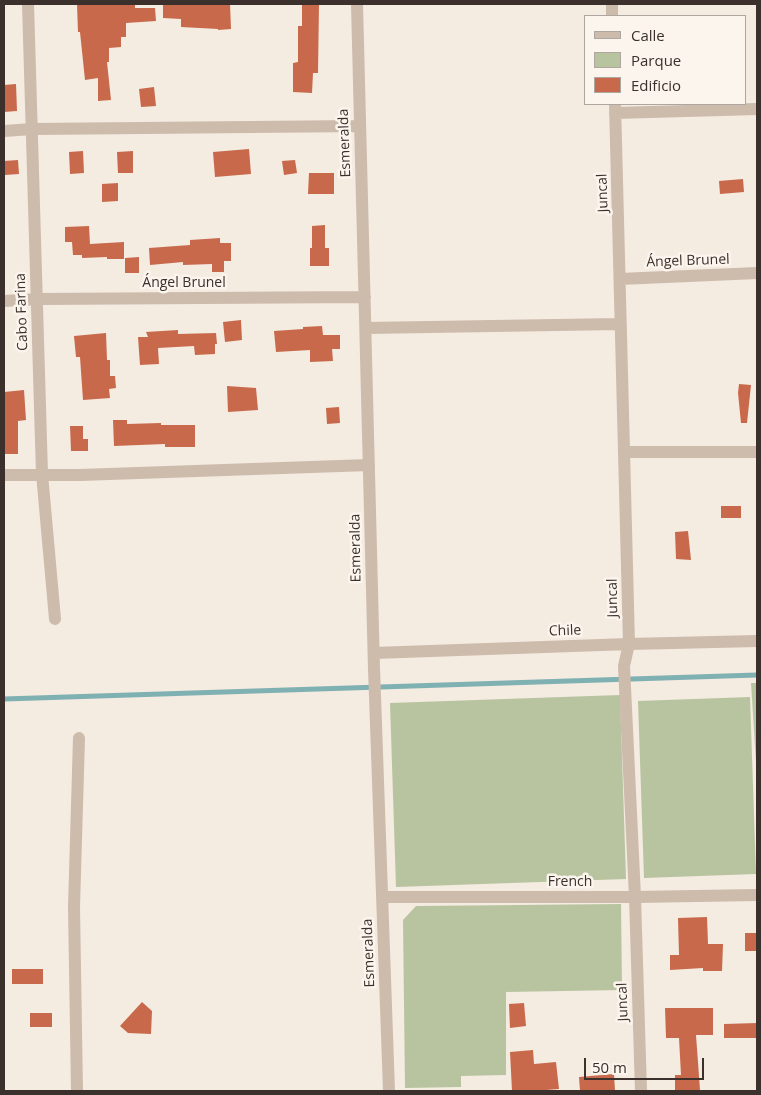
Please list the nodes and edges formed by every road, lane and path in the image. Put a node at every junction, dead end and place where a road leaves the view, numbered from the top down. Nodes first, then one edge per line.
1 (28, 4) edge
2 (357, 4) edge
3 (615, 108) edge
4 (757, 110) edge
5 (360, 126) junction
6 (32, 128) junction
7 (4, 131) edge
8 (757, 273) edge
9 (620, 279) junction
10 (365, 297) junction
11 (37, 299) junction
12 (4, 301) edge
13 (620, 324) junction
14 (366, 328) junction
15 (625, 452) junction
16 (757, 452) edge
17 (369, 464) junction
18 (42, 474) junction
19 (4, 475) edge
20 (55, 619) dead end
21 (757, 641) edge
22 (629, 644) junction
23 (374, 653) junction
24 (79, 738) dead end
25 (757, 895) edge
26 (383, 897) junction
27 (635, 897) junction
28 (77, 1091) edge
29 (389, 1091) edge
30 (641, 1091) edge

1 - 6 street, Cabo Farina
2 - 5 street, Esmeralda
3 - 4 street
3 - 9 street, Juncal
5 - 6 street
5 - 10 street, Esmeralda
6 - 7 street
6 - 11 street, Cabo Farina
8 - 9 street, Ángel Brunel
9 - 13 street, Juncal
10 - 11 street, Ángel Brunel
10 - 14 street, Esmeralda
11 - 12 street, Ángel Brunel
11 - 18 street, Cabo Farina
13 - 14 street
13 - 15 street, Juncal
14 - 17 street, Esmeralda
15 - 16 street
15 - 22 street, Juncal
17 - 18 street
17 - 23 street, Esmeralda
18 - 19 street
18 - 20 street, Cabo Farina
21 - 22 street, Chile
22 - 23 street, Chile
22 - 27 street, Juncal
23 - 26 street, Esmeralda
24 - 28 street
25 - 27 street, French
26 - 27 street, French
26 - 29 street, Esmeralda
27 - 30 street, Juncal

